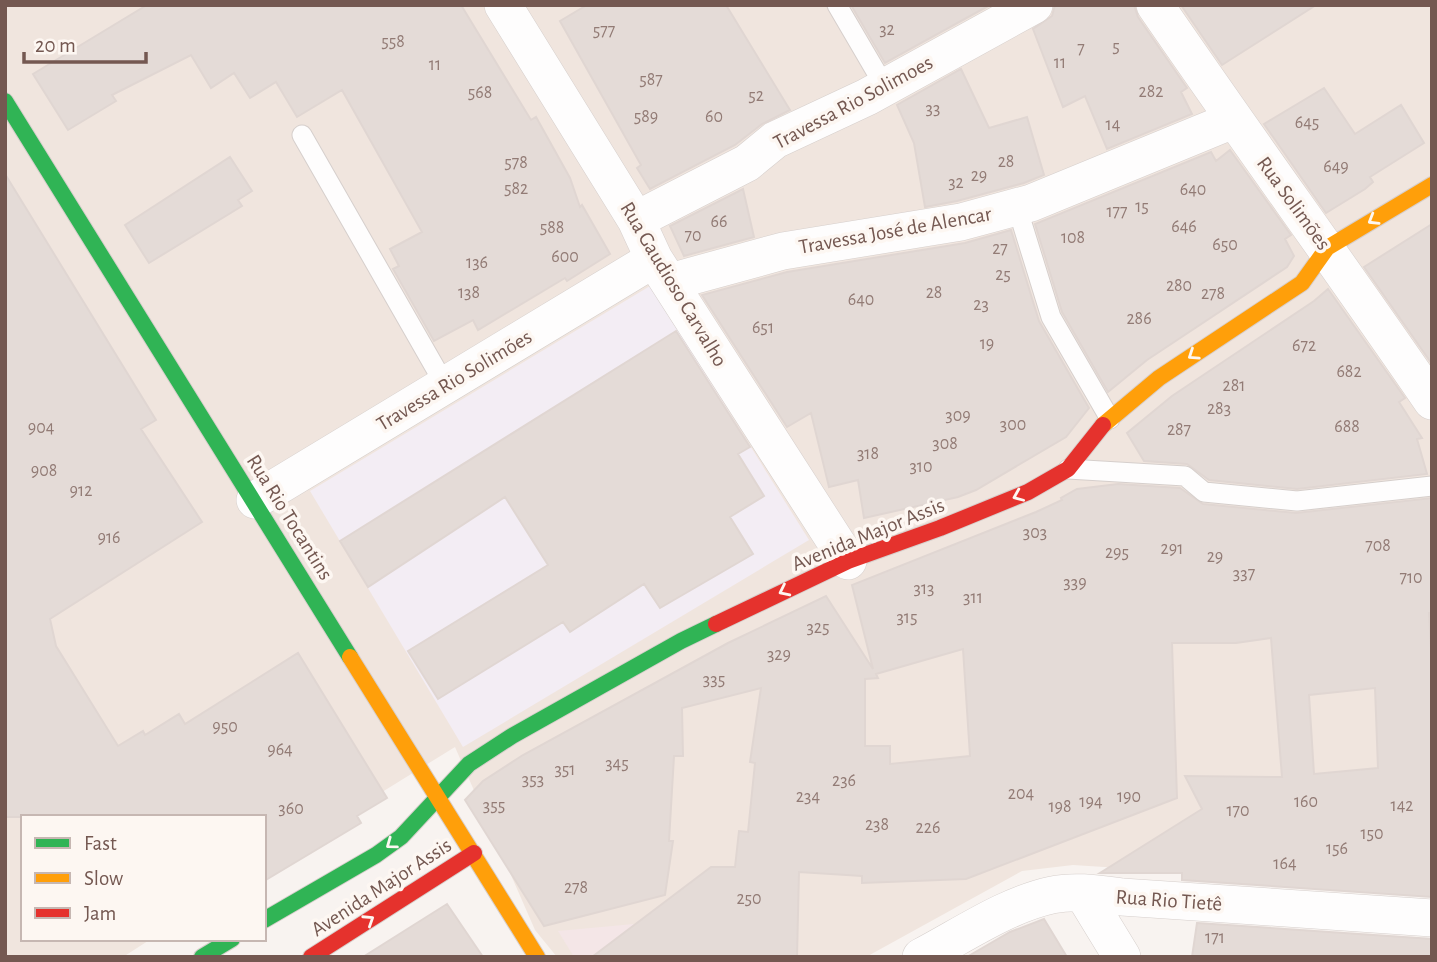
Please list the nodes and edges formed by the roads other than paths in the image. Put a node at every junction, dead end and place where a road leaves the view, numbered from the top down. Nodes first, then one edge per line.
1 (503, 5) edge
2 (837, 5) edge
3 (1034, 5) edge
4 (1155, 5) edge
5 (885, 87) junction
6 (5, 102) edge
7 (1233, 120) junction
8 (302, 135) dead end
9 (1432, 185) edge
10 (1017, 207) junction
11 (636, 220) junction
12 (1327, 248) junction
13 (662, 270) junction
14 (445, 385) junction
15 (1432, 401) edge
16 (1110, 419) junction
17 (1068, 469) junction
18 (1432, 486) edge
19 (254, 500) junction
20 (848, 561) junction
21 (438, 795) junction
22 (474, 853) junction
23 (1083, 892) junction
24 (1432, 918) edge
25 (266, 919) edge
26 (229, 941) edge
27 (202, 957) edge
28 (312, 957) edge
29 (537, 957) edge
30 (921, 957) edge
31 (1122, 957) edge

1 - 11 street, Rua Gaudioso Carvalho
2 - 5 lane
3 - 5 street, Travessa Rio Solimoes
4 - 7 street, Rua Solimões
5 - 11 street, Travessa Rio Solimoes
6 - 19 street, Rua Rio Tocantins
7 - 10 street, Travessa José de Alencar
7 - 12 street, Rua Solimões
8 - 14 lane
9 -> 12 street, Avenida Major Assis
10 - 13 street, Travessa José de Alencar
10 - 16 lane
11 - 13 street, Rua Gaudioso Carvalho
12 - 15 street, Rua Solimões
12 -> 16 street, Avenida Major Assis
13 - 14 street, Travessa Rio Solimões
13 - 20 street, Rua Gaudioso Carvalho
14 - 19 street, Travessa Rio Solimões
16 - 17 street, Avenida Major Assis
17 - 18 lane
17 -> 20 street, Avenida Major Assis
19 - 21 street, Rua Rio Tocantins
20 -> 21 street, Avenida Major Assis
21 - 22 street, Rua Rio Tocantins
21 -> 25 street, Avenida Major Assis
28 -> 22 street, Avenida Major Assis
22 - 29 street, Rua Rio Tocantins
23 - 24 street, Rua Rio Tietê
23 - 30 street, Rua Rio Tietê
23 - 31 street
26 - 27 street

